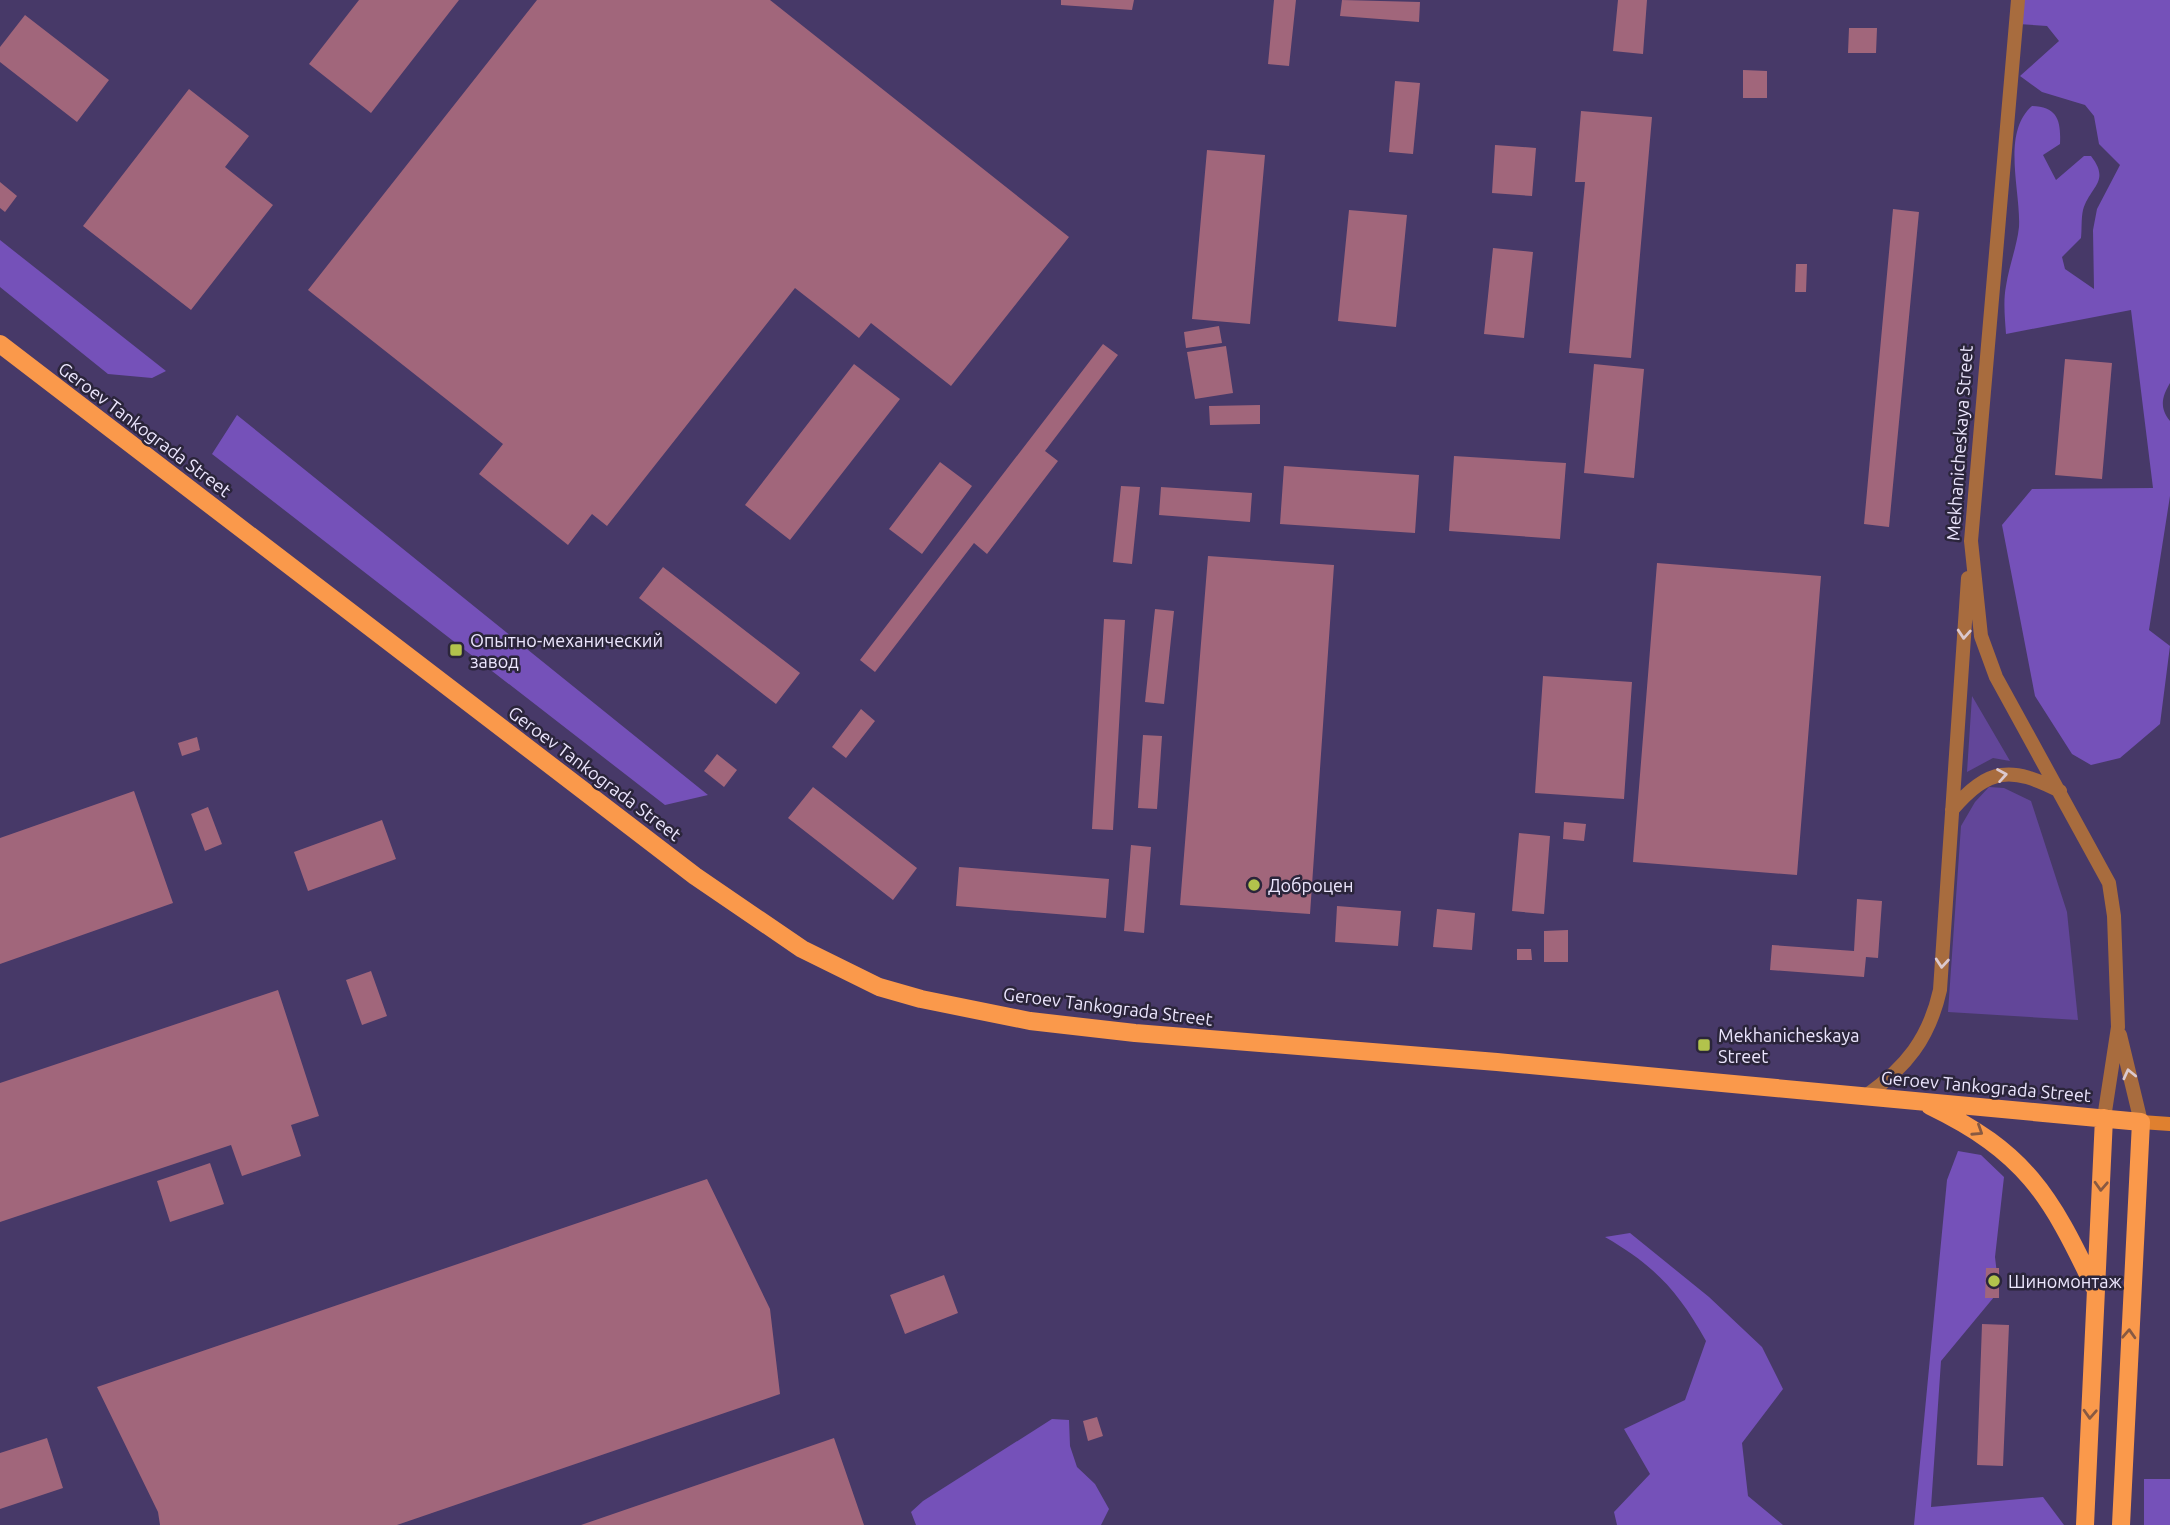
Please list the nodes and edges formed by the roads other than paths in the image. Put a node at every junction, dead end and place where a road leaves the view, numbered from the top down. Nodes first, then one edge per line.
1 (2018, 0) edge
2 (0, 344) edge
3 (1971, 541) junction
4 (2060, 791) junction
5 (1952, 810) junction
6 (2118, 1027) junction
7 (1866, 1096) junction
8 (1918, 1100) junction
9 (2104, 1118) junction
10 (2141, 1122) junction
11 (2170, 1124) edge
12 (2095, 1291) junction
13 (2085, 1525) edge
14 (2121, 1525) edge

1 - 3 street, Mekhanicheskaya Street
2 - 7 main road, Geroev Tankograda Street
3 - 4 street, Mekhanicheskaya Street
3 -> 5 street
5 -> 4 street
4 - 6 street, Mekhanicheskaya Street
5 -> 7 street
6 - 9 street, Mekhanicheskaya Street
10 -> 6 street, Mekhanicheskaya Street
7 - 8 main road, Geroev Tankograda Street
8 - 9 main road, Geroev Tankograda Street
8 -> 12 main road
9 - 10 main road, Geroev Tankograda Street
9 -> 12 main road, Mekhanicheskaya Street
10 - 11 main road, Geroev Tankograda Street
14 -> 10 main road, Mekhanicheskaya Street
12 -> 13 main road, Mekhanicheskaya Street

